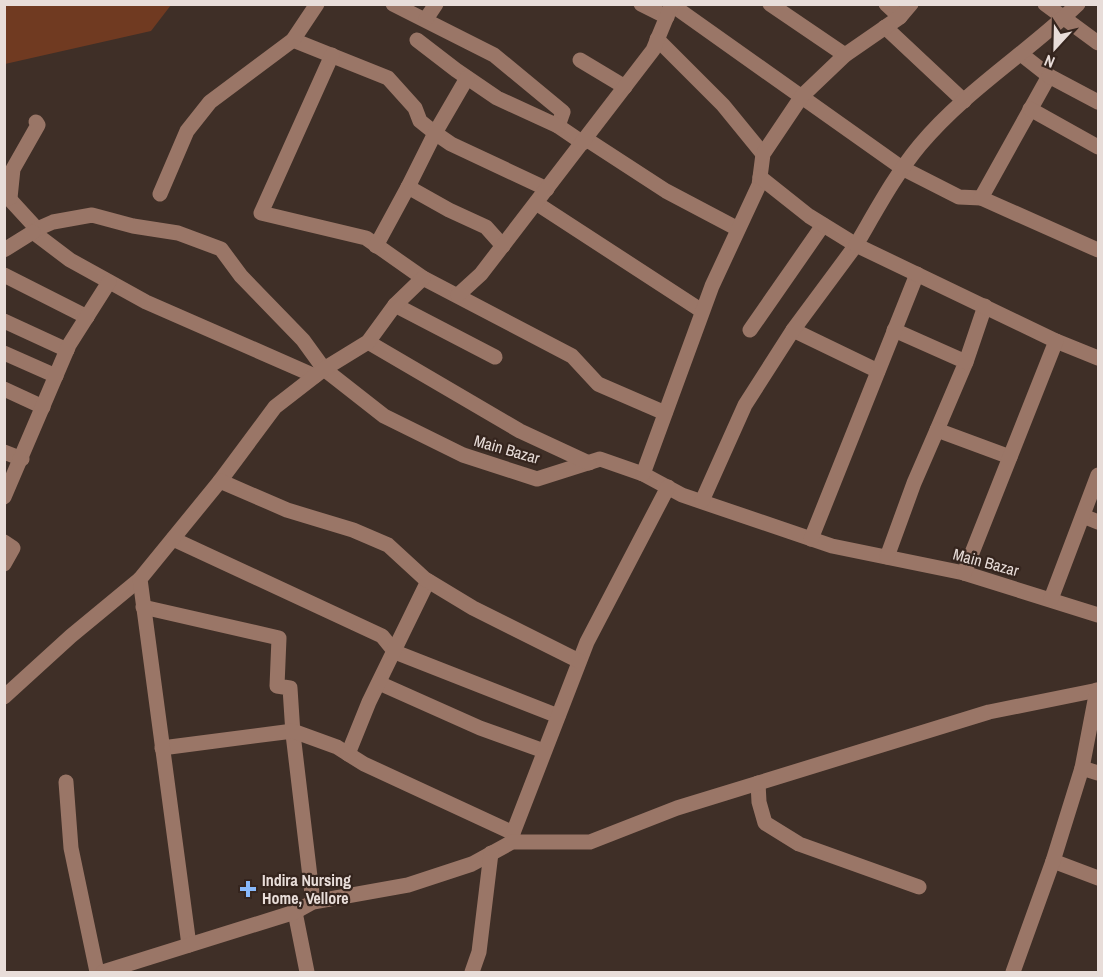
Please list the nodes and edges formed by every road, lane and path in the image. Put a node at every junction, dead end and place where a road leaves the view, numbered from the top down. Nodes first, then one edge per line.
1 (317, 4) edge
2 (393, 4) edge
3 (436, 4) edge
4 (641, 4) edge
5 (770, 4) edge
6 (886, 4) edge
7 (910, 4) edge
8 (1045, 4) edge
9 (1078, 4) edge
10 (670, 9) edge
11 (900, 17) junction
12 (1064, 18) junction
13 (426, 19) junction
14 (885, 27) junction
15 (657, 39) junction
16 (293, 40) junction
17 (417, 40) dead end
18 (1098, 43) edge
19 (1021, 54) junction
20 (332, 55) junction
21 (845, 55) junction
22 (580, 60) dead end
23 (1049, 76) junction
24 (467, 78) junction
25 (625, 87) junction
26 (802, 96) junction
27 (964, 101) junction
28 (1098, 102) edge
29 (1030, 109) junction
30 (36, 122) dead end
31 (558, 126) junction
32 (435, 133) junction
33 (584, 141) junction
34 (1098, 147) edge
35 (763, 154) junction
36 (902, 168) junction
37 (760, 177) junction
38 (408, 187) junction
39 (548, 189) junction
40 (160, 194) dead end
41 (7, 195) edge
42 (981, 198) junction
43 (537, 203) junction
44 (823, 225) junction
45 (738, 229) junction
46 (35, 231) junction
47 (856, 245) junction
48 (376, 246) junction
49 (503, 246) junction
50 (4, 250) edge
51 (1098, 250) edge
52 (4, 274) edge
53 (917, 274) junction
54 (423, 278) junction
55 (108, 282) junction
56 (458, 295) junction
57 (395, 305) junction
58 (985, 306) junction
59 (702, 311) junction
60 (87, 316) junction
61 (4, 321) edge
62 (750, 330) dead end
63 (793, 330) junction
64 (894, 330) junction
65 (1056, 340) junction
66 (368, 342) junction
67 (67, 350) junction
68 (4, 353) edge
69 (495, 357) dead end
70 (1098, 358) edge
71 (966, 362) junction
72 (878, 370) junction
73 (319, 372) junction
74 (56, 376) junction
75 (4, 389) edge
76 (43, 407) junction
77 (664, 414) junction
78 (937, 430) junction
79 (4, 452) edge
80 (1010, 457) junction
81 (22, 459) junction
82 (589, 463) junction
83 (643, 474) junction
84 (1098, 475) edge
85 (220, 481) junction
86 (668, 487) junction
87 (4, 497) edge
88 (702, 501) junction
89 (1083, 516) junction
90 (1098, 522) edge
91 (173, 539) junction
92 (811, 539) junction
93 (4, 542) edge
94 (887, 557) junction
95 (4, 564) edge
96 (964, 573) junction
97 (140, 579) junction
98 (428, 581) junction
99 (1051, 599) junction
100 (143, 607) junction
101 (1098, 615) edge
102 (395, 652) junction
103 (579, 661) junction
104 (379, 683) junction
105 (1098, 690) edge
106 (4, 697) edge
107 (558, 716) junction
108 (293, 730) junction
109 (162, 748) junction
110 (544, 751) junction
111 (348, 754) junction
112 (1082, 768) junction
113 (1098, 773) edge
114 (66, 782) dead end
115 (758, 783) junction
116 (513, 837) junction
117 (491, 853) junction
118 (1053, 861) junction
119 (1098, 878) edge
120 (919, 887) dead end
121 (313, 902) junction
122 (295, 912) junction
123 (189, 945) junction
124 (97, 972) edge
125 (102, 972) edge
126 (307, 972) edge
127 (472, 972) edge
128 (1013, 972) edge

1 - 16 street
2 - 13 street
3 - 13 street
4 - 10 street
5 - 21 street
6 - 11 street
7 - 11 street
8 - 12 street
9 - 12 street
10 - 15 street
10 - 26 street
11 - 14 street
12 - 18 street
12 - 19 street
13 - 31 street
14 - 21 street
14 - 27 street
15 - 25 street
15 - 35 street
16 - 20 street
16 - 40 street
17 - 24 street
19 - 23 street
19 - 27 street
20 - 32 street
20 - 48 street
21 - 26 street
22 - 25 street
23 - 28 street
23 - 29 street
24 - 31 street
24 - 32 street
25 - 33 street
26 - 35 street
26 - 36 street
27 - 36 street
29 - 34 street
29 - 42 street
30 - 41 street
31 - 33 street
32 - 38 street
32 - 39 street
33 - 39 street
33 - 45 street
35 - 37 street
36 - 42 street
36 - 47 street
37 - 44 street
37 - 45 street
38 - 48 street
38 - 49 street
39 - 43 street
41 - 46 street
42 - 51 street
43 - 49 street
43 - 59 street
44 - 47 street
44 - 62 street
45 - 59 street
46 - 50 street, Main Bazar
46 - 55 street
46 - 73 street, Main Bazar
47 - 53 street
47 - 63 street
48 - 54 street
49 - 56 street
52 - 60 street
53 - 58 street
53 - 64 street
54 - 56 street
54 - 57 street
55 - 60 street
55 - 73 street
56 - 77 street
57 - 66 street
57 - 69 street
58 - 65 street
58 - 71 street
59 - 77 street
60 - 67 street
61 - 67 street
63 - 72 street
63 - 88 street
64 - 71 street
64 - 72 street
65 - 70 street
65 - 80 street
66 - 73 street
66 - 82 street
67 - 74 street
68 - 74 street
71 - 78 street
72 - 92 street
73 - 82 street, Main Bazar
73 - 85 street
74 - 76 street
75 - 76 street
76 - 81 street
77 - 83 street
78 - 80 street
78 - 94 street
79 - 81 street
80 - 96 street
81 - 87 street
82 - 83 street, Main Bazar
83 - 86 street, Main Bazar
84 - 89 street
85 - 91 street
85 - 98 street
86 - 88 street, Main Bazar
86 - 103 street
88 - 92 street, Main Bazar
89 - 90 street
89 - 99 street
91 - 97 street
91 - 102 street
92 - 94 street, Main Bazar
93 - 95 street
94 - 96 street, Main Bazar
96 - 99 street, Main Bazar
97 - 100 street
97 - 106 street
98 - 102 street
98 - 103 street
99 - 101 street, Main Bazar
100 - 108 street
100 - 109 street
102 - 104 street
102 - 107 street
103 - 107 street
104 - 110 street
104 - 111 street
105 - 112 street
105 - 115 street
107 - 110 street
108 - 109 street
108 - 111 street
108 - 121 street
109 - 123 street
110 - 116 street
111 - 116 street
112 - 113 street
112 - 118 street
114 - 124 street
115 - 116 street
115 - 120 street
116 - 117 street
117 - 121 street
117 - 127 street
118 - 119 street
118 - 128 street
121 - 122 street
122 - 123 street
122 - 126 street
123 - 125 street

